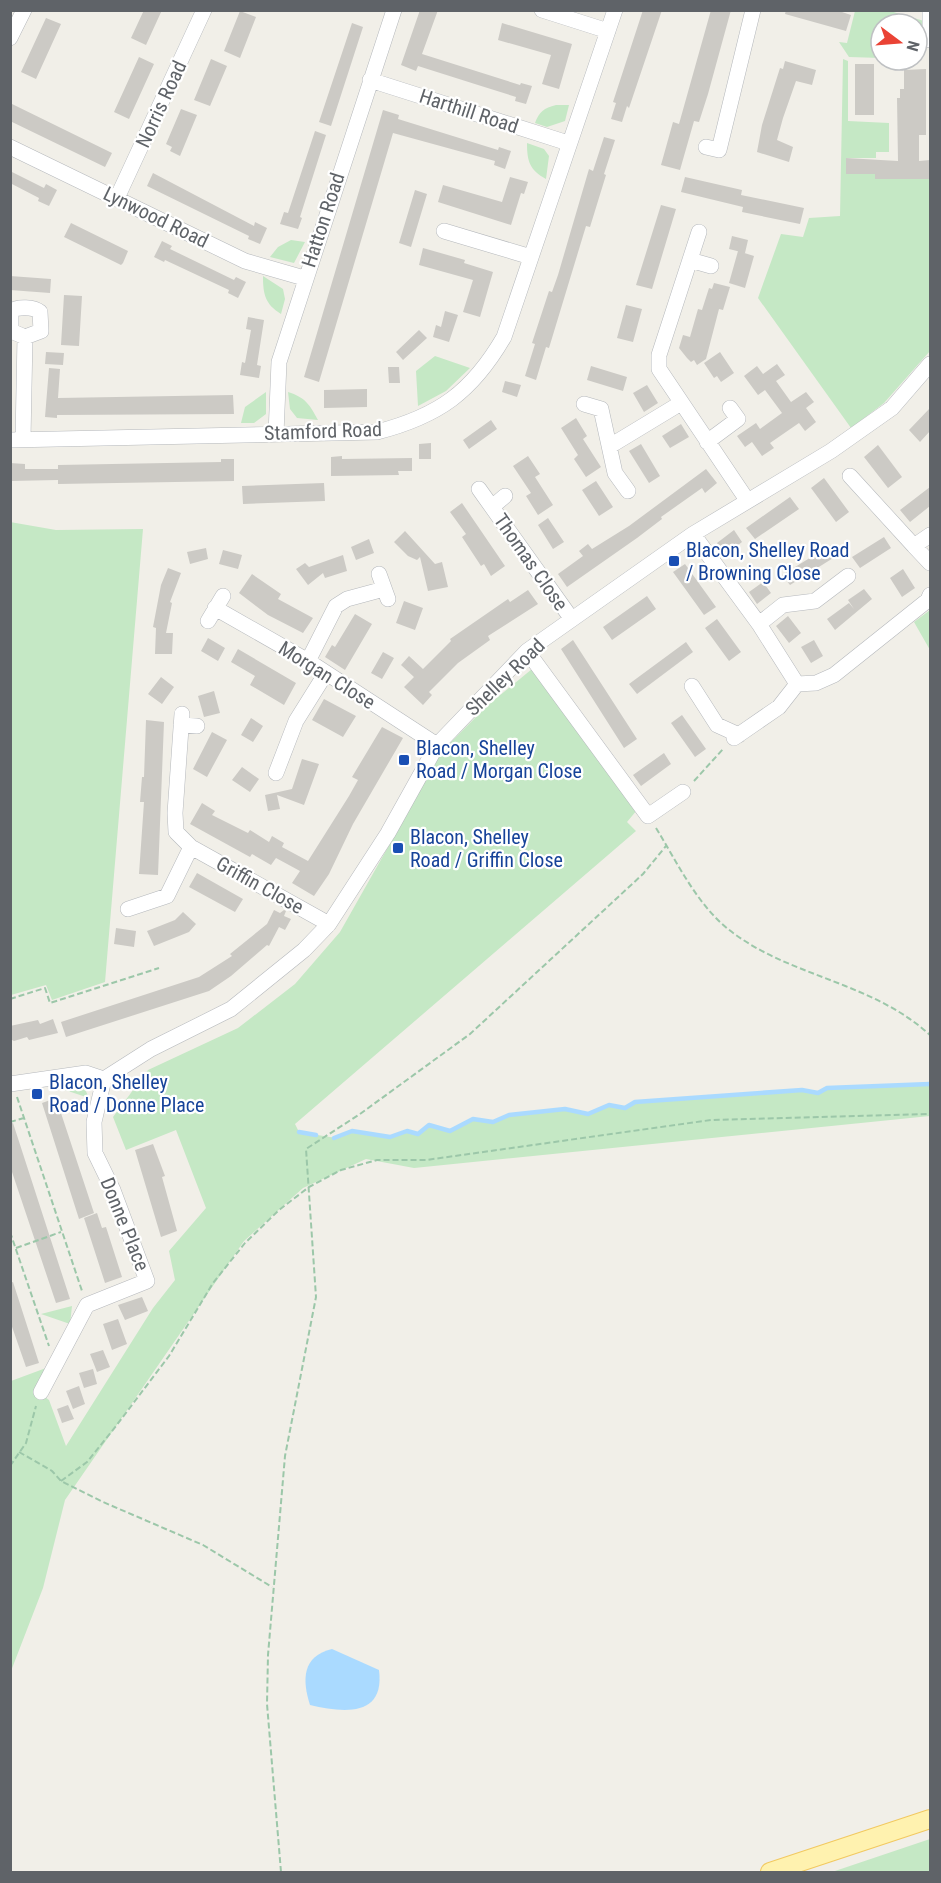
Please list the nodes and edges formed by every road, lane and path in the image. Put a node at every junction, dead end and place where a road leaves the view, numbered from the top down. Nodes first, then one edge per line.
1 (24, 10) edge
2 (204, 10) edge
3 (394, 10) edge
4 (542, 10) edge
5 (615, 10) edge
6 (753, 10) edge
7 (930, 10) edge
8 (608, 31) junction
9 (10, 38) edge
10 (930, 40) edge
11 (370, 80) junction
12 (568, 143) junction
13 (10, 147) edge
14 (706, 147) dead end
15 (117, 198) junction
16 (444, 231) dead end
17 (699, 232) dead end
18 (531, 257) junction
19 (690, 260) junction
20 (711, 266) dead end
21 (304, 278) junction
22 (25, 337) dead end
23 (930, 364) edge
24 (681, 403) junction
25 (584, 404) dead end
26 (739, 413) dead end
27 (276, 434) junction
28 (17, 440) edge
29 (707, 441) junction
30 (610, 446) junction
31 (850, 476) dead end
32 (479, 489) dead end
33 (628, 491) dead end
34 (505, 496) dead end
35 (747, 500) junction
36 (492, 507) junction
37 (693, 534) junction
38 (930, 535) edge
39 (914, 546) junction
40 (930, 563) edge
41 (379, 574) dead end
42 (848, 576) dead end
43 (930, 595) edge
44 (215, 608) dead end
45 (571, 618) junction
46 (759, 624) junction
47 (526, 651) junction
48 (308, 661) junction
49 (326, 673) junction
50 (797, 684) junction
51 (692, 686) dead end
52 (197, 726) dead end
53 (736, 737) junction
54 (438, 745) junction
55 (275, 762) dead end
56 (684, 792) joint
57 (648, 816) junction
58 (191, 846) junction
59 (666, 846) junction
60 (133, 902) dead end
61 (329, 924) junction
62 (159, 968) dead end
63 (10, 999) edge
64 (930, 1035) edge
65 (104, 1079) junction
66 (11, 1084) edge
67 (930, 1114) edge
68 (24, 1118) junction
69 (10, 1122) edge
70 (309, 1187) junction
71 (10, 1232) edge
72 (62, 1232) junction
73 (16, 1248) junction
74 (87, 1305) junction
75 (55, 1363) junction
76 (41, 1392) joint
77 (19, 1452) junction
78 (10, 1466) edge
79 (61, 1481) junction
80 (273, 1588) junction
81 (930, 1819) edge
82 (281, 1872) edge
83 (770, 1872) edge

1 - 9 street
2 - 15 street, Norris Road
3 - 11 street, Hatton Road
4 - 8 street
5 - 8 street, Stamford Road
6 - 14 street
7 - 10 street
8 - 12 street, Stamford Road
11 - 12 street, Harthill Road
11 - 21 street, Hatton Road
12 - 18 street, Stamford Road
13 - 15 street, Lynwood Road
15 - 21 street, Lynwood Road
16 - 18 street
17 - 19 street
18 - 27 street, Stamford Road
19 - 20 street
19 - 24 street
21 - 27 street, Hatton Road
22 - 28 street
23 - 35 street, Shelley Road
24 - 29 street
24 - 30 street
25 - 30 street
26 - 29 street
27 - 28 street, Stamford Road
29 - 35 street
30 - 33 street
31 - 39 street
32 - 36 street, Thomas Close
34 - 36 street, Thomas Close
35 - 37 street, Shelley Road
36 - 45 street, Thomas Close
37 - 45 street, Shelley Road
37 - 46 street
38 - 39 street
39 - 40 street
41 - 48 street
42 - 46 street
43 - 50 street
44 - 48 street, Morgan Close
45 - 47 street, Shelley Road
46 - 50 street
47 - 54 street, Shelley Road
47 - 57 street
48 - 49 street, Morgan Close
49 - 54 street, Morgan Close
49 - 55 street
50 - 53 street
51 - 53 street
52 - 58 street, Griffin Close
53 - 56 path
54 - 61 street, Shelley Road
56 - 57 street
57 - 59 path
58 - 60 street
58 - 61 street, Griffin Close
59 - 64 path
59 - 70 path
61 - 65 street, Shelley Road
62 - 63 path
65 - 66 street
65 - 74 street, Donne Place
66 - 68 path
67 - 70 path
68 - 69 path
68 - 72 path
70 - 79 path
70 - 80 path
71 - 73 path
72 - 73 path
72 - 74 path
73 - 75 path
74 - 75 street
75 - 76 street
76 - 77 path
77 - 78 path
77 - 79 path
79 - 80 path
80 - 82 path
81 - 83 main road

